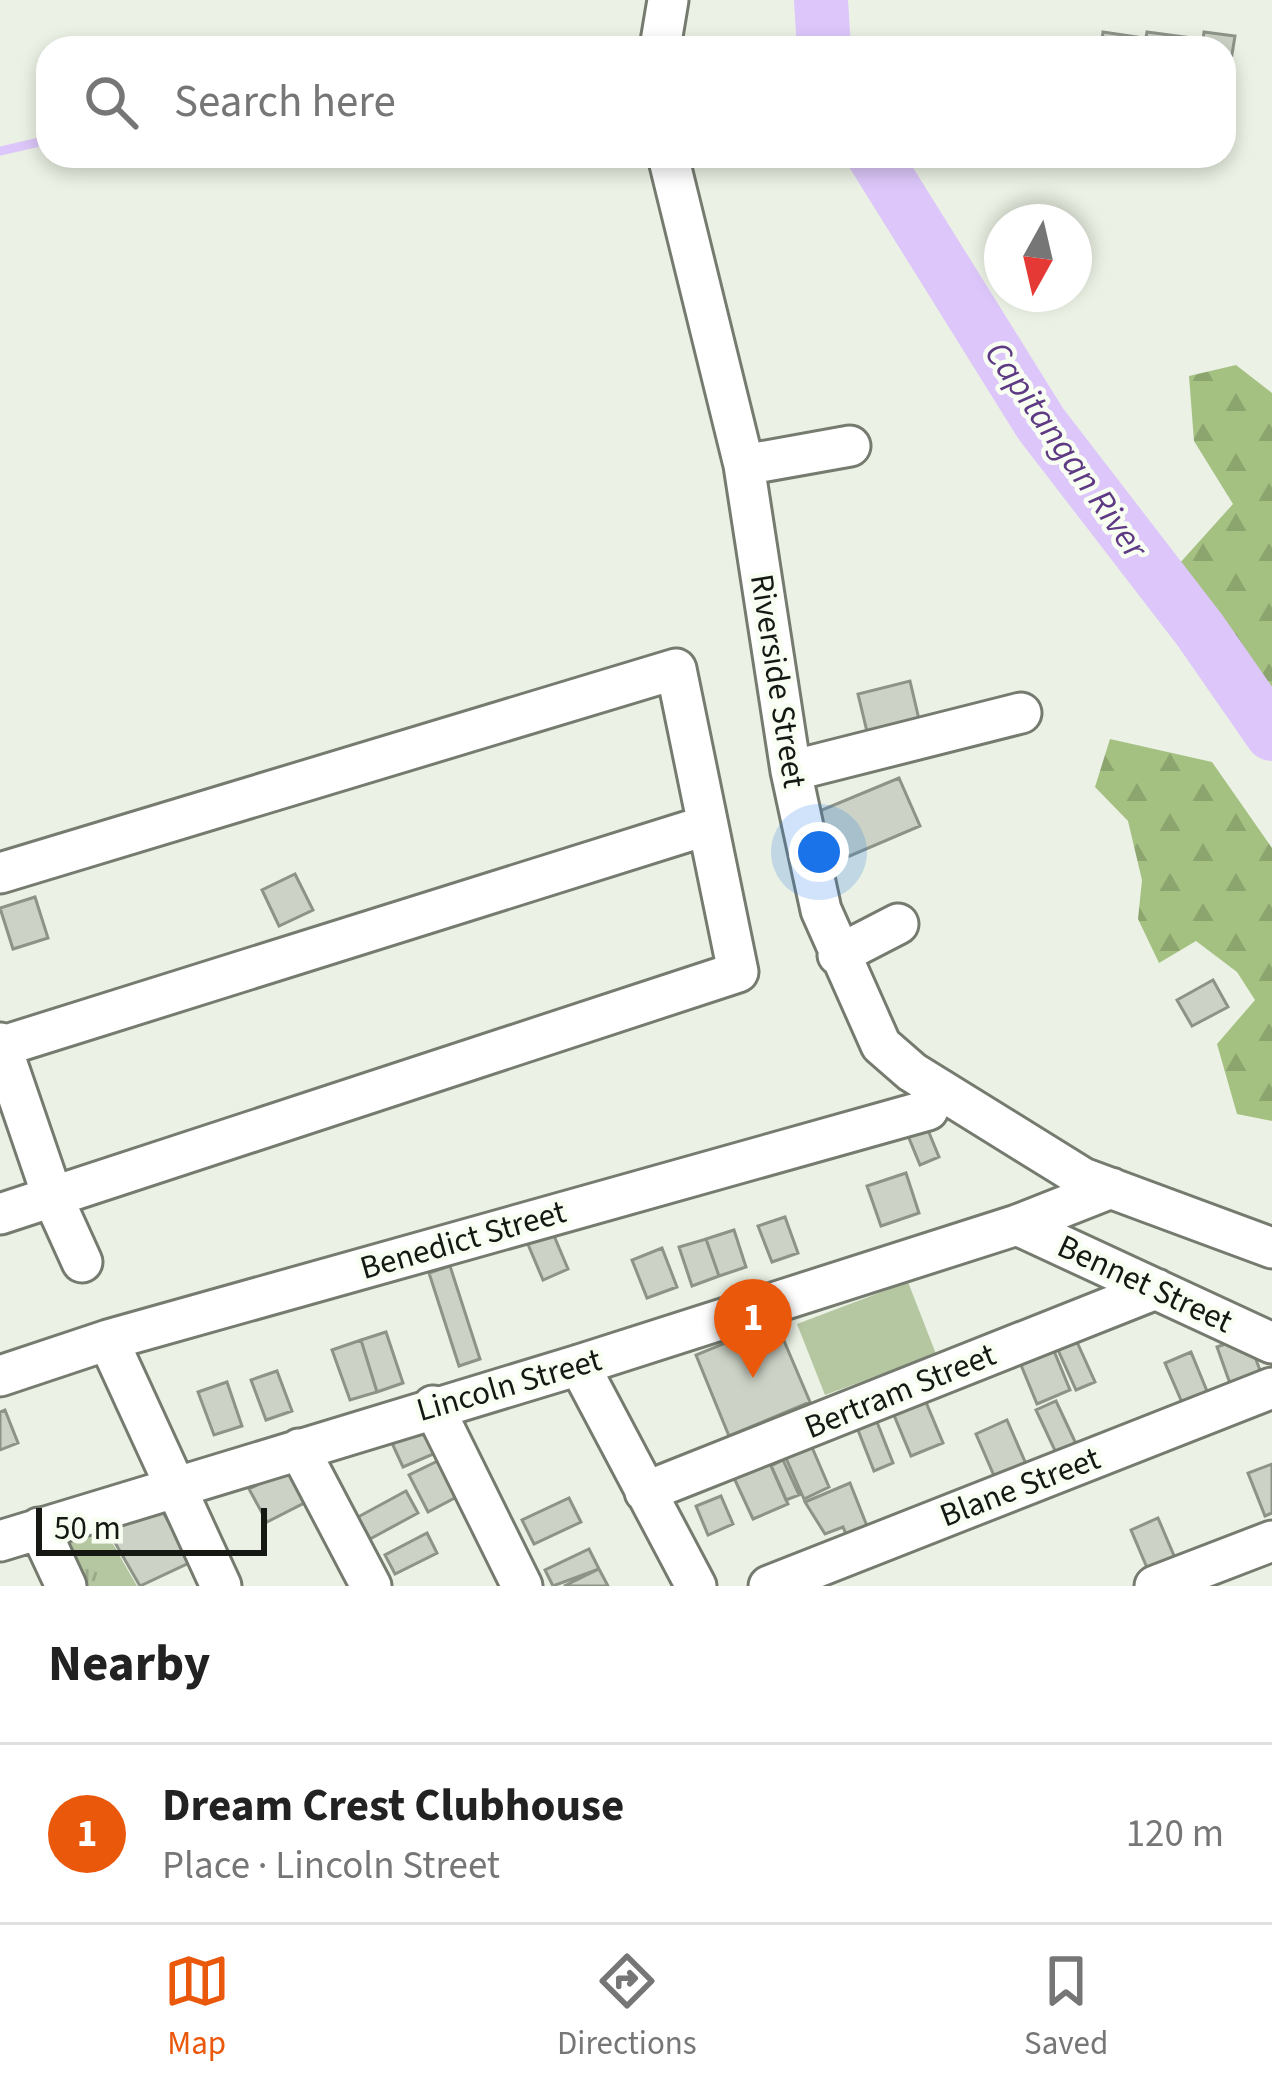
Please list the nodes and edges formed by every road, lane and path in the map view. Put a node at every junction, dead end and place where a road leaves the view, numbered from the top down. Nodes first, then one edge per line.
1 (668, 0) edge
2 (662, 36) edge
3 (671, 168) edge
4 (850, 446) dead end
5 (745, 465) junction
6 (1021, 713) dead end
7 (791, 771) junction
8 (708, 825) junction
9 (0, 873) edge
10 (898, 924) dead end
11 (838, 956) junction
12 (0, 1046) edge
13 (928, 1110) dead end
14 (1111, 1189) junction
15 (53, 1198) junction
16 (0, 1214) edge
17 (1017, 1225) junction
18 (1272, 1248) edge
19 (82, 1262) dead end
20 (1156, 1289) junction
21 (108, 1340) junction
22 (1272, 1343) edge
23 (580, 1365) junction
24 (0, 1376) edge
25 (1272, 1388) edge
26 (434, 1406) junction
27 (299, 1449) junction
28 (172, 1489) junction
29 (645, 1492) junction
30 (39, 1528) junction
31 (0, 1541) edge
32 (1272, 1541) edge
33 (1230, 1573) edge
34 (67, 1586) edge
35 (221, 1586) edge
36 (371, 1586) edge
37 (522, 1586) edge
38 (696, 1586) edge
39 (769, 1586) edge
40 (1156, 1586) edge

1 - 2 street
3 - 5 street, Riverside Street
4 - 5 street
5 - 7 street, Riverside Street
6 - 7 street
7 - 11 street, Riverside Street
8 - 9 street
8 - 12 street
8 - 15 street
10 - 11 street
11 - 14 street, Riverside Street
12 - 15 street
13 - 21 street, Benedict Street
14 - 17 street, Lincoln Street
14 - 18 street, Riverside Street
15 - 16 street
15 - 19 street
17 - 20 street, Bennet Street
17 - 23 street, Lincoln Street
20 - 22 street, Bennet Street
20 - 29 street, Bertram Street
21 - 24 street, Benedict Street
21 - 28 street
23 - 26 street, Lincoln Street
23 - 29 street
25 - 39 street, Blane Street
26 - 27 street, Lincoln Street
26 - 37 street
27 - 28 street, Lincoln Street
27 - 36 street
28 - 30 street, Lincoln Street
28 - 35 street
29 - 38 street
30 - 31 street, Lincoln Street
30 - 34 street
32 - 33 street
33 - 40 street

